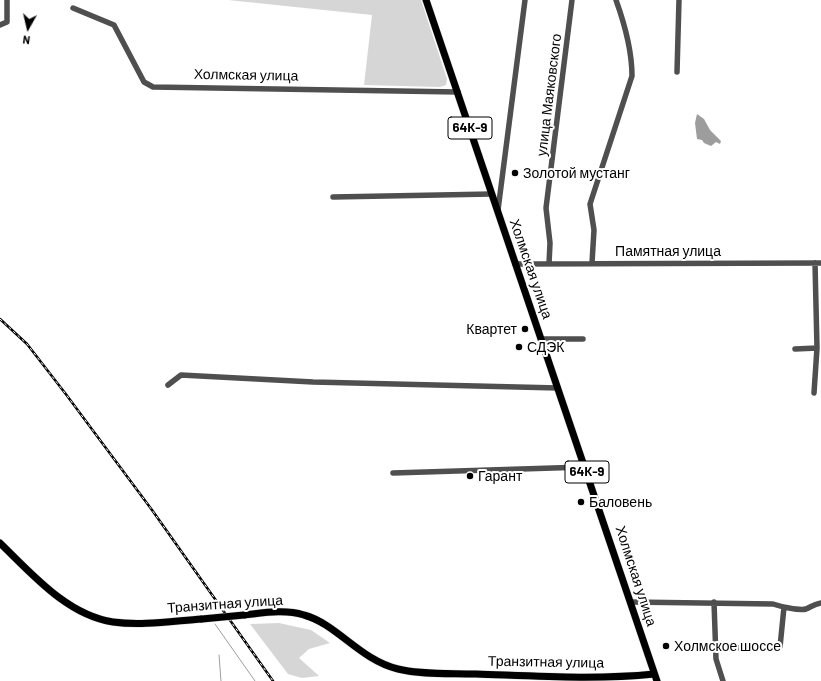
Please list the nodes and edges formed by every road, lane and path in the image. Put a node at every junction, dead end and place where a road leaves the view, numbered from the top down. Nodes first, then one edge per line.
1 (7, 0) edge
2 (426, 0) edge
3 (524, 0) edge
4 (572, 0) edge
5 (616, 0) edge
6 (679, 0) edge
7 (73, 8) dead end
8 (0, 25) edge
9 (677, 72) dead end
10 (458, 92) junction
11 (492, 194) junction
12 (333, 197) dead end
13 (498, 210) junction
14 (592, 263) junction
15 (818, 263) edge
16 (515, 264) junction
17 (549, 264) junction
18 (540, 339) junction
19 (584, 339) dead end
20 (817, 348) junction
21 (795, 349) dead end
22 (168, 385) dead end
23 (558, 388) junction
24 (814, 393) dead end
25 (585, 467) junction
26 (393, 473) dead end
27 (0, 543) edge
28 (631, 602) junction
29 (714, 602) junction
30 (821, 603) edge
31 (784, 607) junction
32 (715, 648) junction
33 (656, 677) edge
34 (723, 681) edge

1 - 8 street
2 - 10 main road, Холмская улица / 64К-9
3 - 13 street
4 - 17 street, улица Маяковского
5 - 14 street
6 - 9 street
7 - 10 street, Холмская улица
10 - 11 main road, Холмская улица / 64К-9
11 - 12 street
11 - 13 main road, Холмская улица / 64К-9
13 - 16 main road, Холмская улица / 64К-9
14 - 15 street, Памятная улица
14 - 17 street, Памятная улица
15 - 20 street
16 - 17 street, Памятная улица
16 - 18 main road, Холмская улица / 64К-9
18 - 19 street
18 - 23 main road, Холмская улица / 64К-9
20 - 21 street
20 - 24 street
22 - 23 street
23 - 25 main road, Холмская улица / 64К-9
25 - 26 street
25 - 28 main road, Холмская улица / 64К-9
27 - 33 main road, Транзитная улица, bridge
28 - 29 street
28 - 33 main road, Холмская улица / 64К-9
29 - 31 street
29 - 32 street
30 - 31 street
31 - 32 street
32 - 34 street

